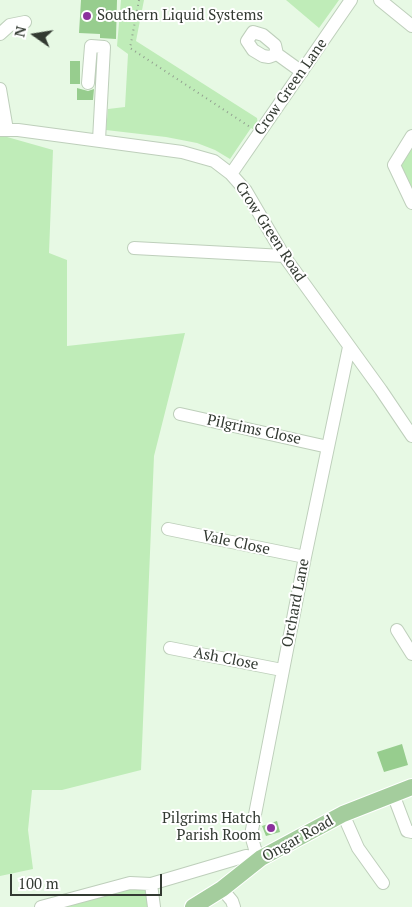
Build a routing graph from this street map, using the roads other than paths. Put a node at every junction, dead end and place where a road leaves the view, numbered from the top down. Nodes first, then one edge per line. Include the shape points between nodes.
1 (351, 0) edge
2 (380, 0) edge
3 (25, 22) dead end
4 (412, 26) edge
5 (0, 34) edge
6 (277, 54) dead end
7 (302, 72) junction
8 (88, 82) dead end
9 (0, 88) edge
10 (3, 130) edge
11 (412, 136) edge
12 (99, 140) junction
13 (231, 174) junction
14 (412, 203) edge
15 (134, 248) dead end
16 (284, 256) junction
17 (349, 347) junction
18 (180, 414) dead end
19 (412, 436) edge
20 (328, 447) junction
21 (168, 529) dead end
22 (305, 557) junction
23 (397, 630) dead end
24 (170, 648) dead end
25 (412, 654) edge
26 (282, 670) junction
27 (412, 787) edge
28 (393, 794) junction
29 (344, 814) junction
30 (412, 832) edge
31 (261, 858) junction
32 (383, 883) dead end
33 (151, 884) junction
34 (222, 889) junction
35 (41, 907) edge
36 (154, 907) edge
37 (193, 907) edge
38 (234, 907) edge

1 - 7 street, Crow Green Lane
2 - 4 street
3 - 5 street via 10,25
6 - 7 street
7 - 13 street, Crow Green Lane
8 - 12 street via 91,46 104,47
9 - 10 street
10 - 12 street, Crow Green Road
11 - 14 street via 394,165
12 - 13 street, Crow Green Road via 182,152 214,162
13 - 16 street, Crow Green Road via 246,191
15 - 16 street
16 - 17 street, Crow Green Road
17 - 19 street, Crow Green Road
17 - 20 street, Orchard Lane
18 - 20 street, Pilgrims Close
20 - 22 street, Orchard Lane
21 - 22 street, Vale Close
22 - 26 street, Orchard Lane
23 - 25 street
24 - 26 street, Ash Close
26 - 31 street, Orchard Lane via 251,835
27 - 28 main road, Ongar Road
28 - 29 main road, Ongar Road
28 - 30 street via 407,831
29 - 31 main road, Ongar Road
29 - 32 street via 358,848
31 - 33 street via 246,856
31 - 34 main road, Ongar Road
33 - 35 street via 130,883
33 - 36 street
34 - 37 main road, Ongar Road
34 - 38 street

